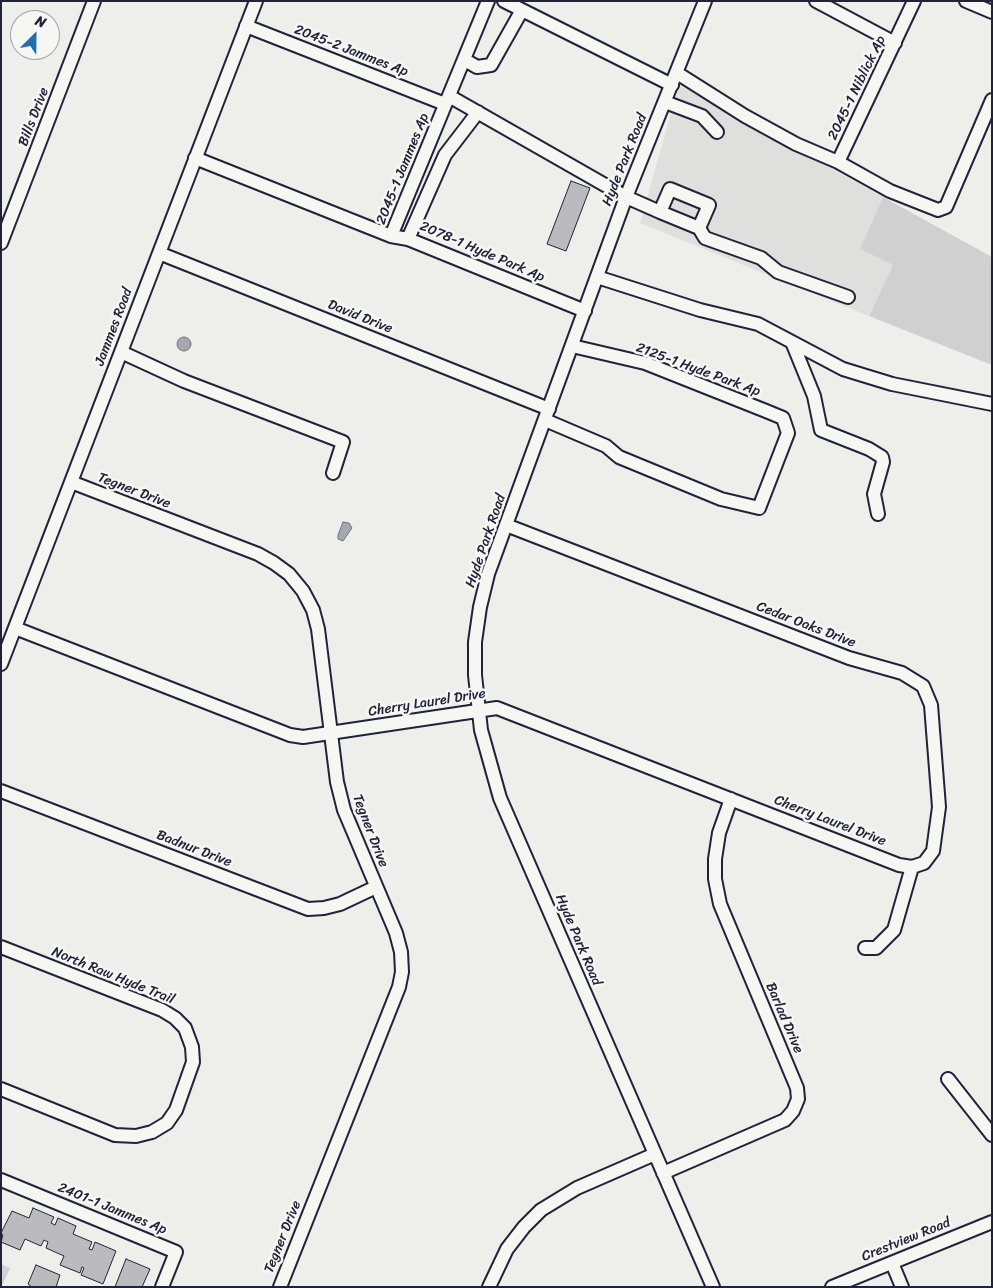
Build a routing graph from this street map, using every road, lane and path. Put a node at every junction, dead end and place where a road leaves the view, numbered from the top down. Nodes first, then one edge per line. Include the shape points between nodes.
1 (94, 1) edge
2 (256, 1) edge
3 (488, 1) edge
4 (504, 1) edge
5 (816, 1) edge
6 (914, 1) edge
7 (966, 1) edge
8 (703, 2) edge
9 (522, 10) junction
10 (992, 12) edge
11 (246, 26) junction
12 (895, 43) junction
13 (465, 60) junction
14 (674, 79) junction
15 (447, 100) junction
16 (665, 102) junction
17 (991, 102) edge
18 (478, 112) junction
19 (717, 132) dead end
20 (195, 158) junction
21 (838, 162) junction
22 (626, 197) junction
23 (660, 212) junction
24 (699, 228) junction
25 (391, 236) junction
26 (408, 239) junction
27 (1, 243) edge
28 (159, 253) junction
29 (597, 278) junction
30 (848, 297) dead end
31 (585, 311) junction
32 (792, 342) junction
33 (572, 346) junction
34 (121, 352) junction
35 (992, 404) edge
36 (547, 414) junction
37 (783, 418) joint
38 (333, 473) dead end
39 (71, 482) junction
40 (878, 514) dead end
41 (506, 525) junction
42 (15, 628) junction
43 (1, 664) edge
44 (477, 711) junction
45 (331, 733) junction
46 (1, 790) edge
47 (731, 799) junction
48 (918, 865) junction
49 (376, 888) junction
50 (1, 947) edge
51 (865, 948) dead end
52 (948, 1079) dead end
53 (1, 1089) edge
54 (992, 1135) edge
55 (655, 1154) junction
56 (663, 1173) junction
57 (1, 1180) edge
58 (992, 1222) edge
59 (892, 1263) junction
60 (162, 1287) edge
61 (280, 1287) edge
62 (489, 1287) edge
63 (714, 1287) edge
64 (832, 1287) edge
65 (902, 1287) edge

1 - 27 street, Bills Drive
2 - 11 street, Jammes Road
3 - 13 street, 2045-1 Jammes Ap
4 - 9 street
5 - 12 street
6 - 12 street, 2045-1 Niblick Ap
7 - 10 street
8 - 14 street, Hyde Park Road
9 - 13 street via 491,65 477,67
9 - 14 street
11 - 15 street, 2045-2 Jammes Ap
11 - 20 street, Jammes Road
12 - 21 street, 2045-1 Niblick Ap
13 - 15 street, 2045-1 Jammes Ap
14 - 16 street, Hyde Park Road
14 - 21 street via 796,144
15 - 18 street, 2045-2 Jammes Ap
15 - 25 street, 2045-1 Jammes Ap
16 - 19 street via 702,116
16 - 22 street, Hyde Park Road
17 - 21 street, 2045-1 Niblick Ap via 943,210 890,191
18 - 22 street
18 - 26 street, 2078-1 Hyde Park Ap via 445,155
20 - 25 street, 2045-1 Jammes Ap
20 - 28 street, Jammes Road
22 - 23 street
22 - 29 street, Hyde Park Road
23 - 24 street
23 - 24 street via 670,189 708,205
24 - 30 street via 705,238 761,258 778,272
25 - 26 street
26 - 31 street, 2078-1 Hyde Park Ap
28 - 34 street, Jammes Road
28 - 36 street, David Drive
29 - 31 street, Hyde Park Road
29 - 32 street via 758,324
31 - 33 street, Hyde Park Road
32 - 35 street via 843,370 892,384
32 - 40 street via 814,396 821,430 882,457 874,494
33 - 36 street, Hyde Park Road
33 - 37 street, 2125-1 Hyde Park Ap via 645,363
34 - 38 street via 184,381 343,442
34 - 39 street, Jammes Road
36 - 37 street, David Drive via 606,446 619,457 721,499 759,508 788,433
36 - 41 street, Hyde Park Road
39 - 42 street, Jammes Road
39 - 45 street, Tegner Drive via 258,554 289,574 313,610
41 - 44 street, Hyde Park Road via 480,607 475,642
41 - 48 street, Cedar Oaks Drive via 849,658 902,673 923,686 931,705 939,807 933,851
42 - 43 street, Jammes Road
42 - 45 street, Cherry Laurel Drive via 290,735 303,737
44 - 45 street, Cherry Laurel Drive
44 - 47 street, Cherry Laurel Drive via 498,708
44 - 55 street, Hyde Park Road via 500,798
45 - 49 street, Tegner Drive via 344,810
46 - 49 street, Badnur Drive via 308,909 340,904
47 - 48 street, Cherry Laurel Drive via 899,865
47 - 56 street, Barlad Drive via 719,833 715,859 720,904 797,1088 798,1099 786,1120
48 - 51 street, Cedar Oaks Drive via 894,930 876,948
49 - 61 street, Tegner Drive via 401,952 399,987
50 - 53 street, North Raw Hyde Trail via 162,1010 185,1028 193,1062 176,1110 167,1122 152,1132 136,1136 116,1135
52 - 54 street
55 - 56 street, Hyde Park Road
55 - 62 street via 577,1188 541,1210 507,1249
56 - 63 street, Hyde Park Road
57 - 60 street, 2401-1 Jammes Ap via 176,1252
58 - 59 street, Crestview Road
59 - 64 street, Crestview Road
59 - 65 street

